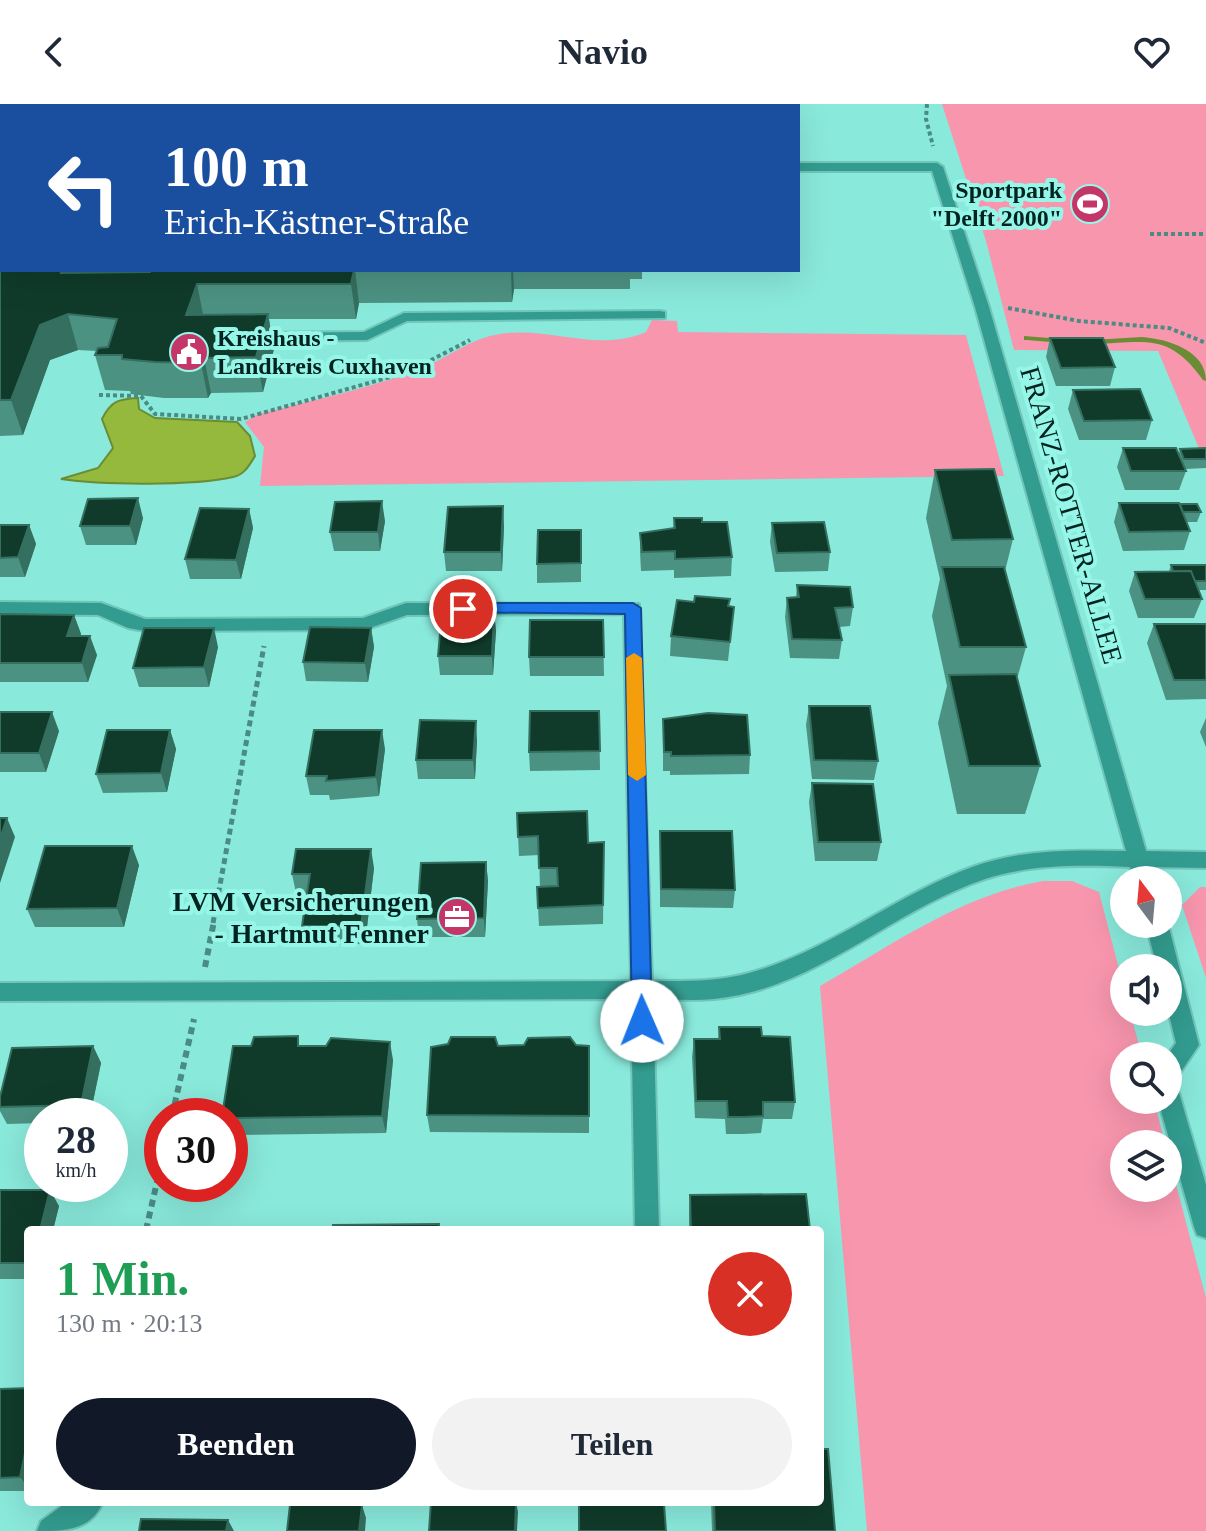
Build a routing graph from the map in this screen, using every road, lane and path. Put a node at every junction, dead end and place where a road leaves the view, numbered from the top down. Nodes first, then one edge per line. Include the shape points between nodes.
1 (927, 104) edge
2 (800, 167) edge
3 (937, 167) junction
4 (1150, 234) dead end
5 (1206, 234) edge
6 (982, 307) junction
7 (660, 315) dead end
8 (479, 335) dead end
9 (234, 337) edge
10 (1206, 343) edge
11 (99, 395) dead end
12 (0, 608) edge
13 (268, 624) junction
14 (1206, 860) edge
15 (1140, 866) edge
16 (1167, 866) edge
17 (1110, 868) edge
18 (1161, 938) edge
19 (200, 991) junction
20 (641, 991) junction
21 (0, 992) edge
22 (1182, 1053) edge
23 (176, 1098) edge
24 (1174, 1114) edge
25 (152, 1202) edge
26 (147, 1226) edge
27 (647, 1226) edge
28 (1206, 1227) edge
29 (84, 1506) edge
30 (51, 1531) edge

1 - 3 path
2 - 3 street
3 - 6 street, FRANZ-ROTTER-ALLEE
4 - 5 path
6 - 10 path via 1169,328
6 - 15 street, FRANZ-ROTTER-ALLEE
7 - 9 street via 404,317 367,336
8 - 11 path via 408,372 241,419 155,414 141,396
12 - 13 street via 101,609 145,625
13 - 19 path
13 - 20 street via 364,624 406,609 633,608
14 - 16 street
17 - 20 street via 1025,862 1003,866 961,880 776,975 715,990
18 - 22 street via 1188,1045
19 - 20 street
19 - 21 street
19 - 23 path
20 - 27 street
24 - 28 street
25 - 26 path
29 - 30 street

